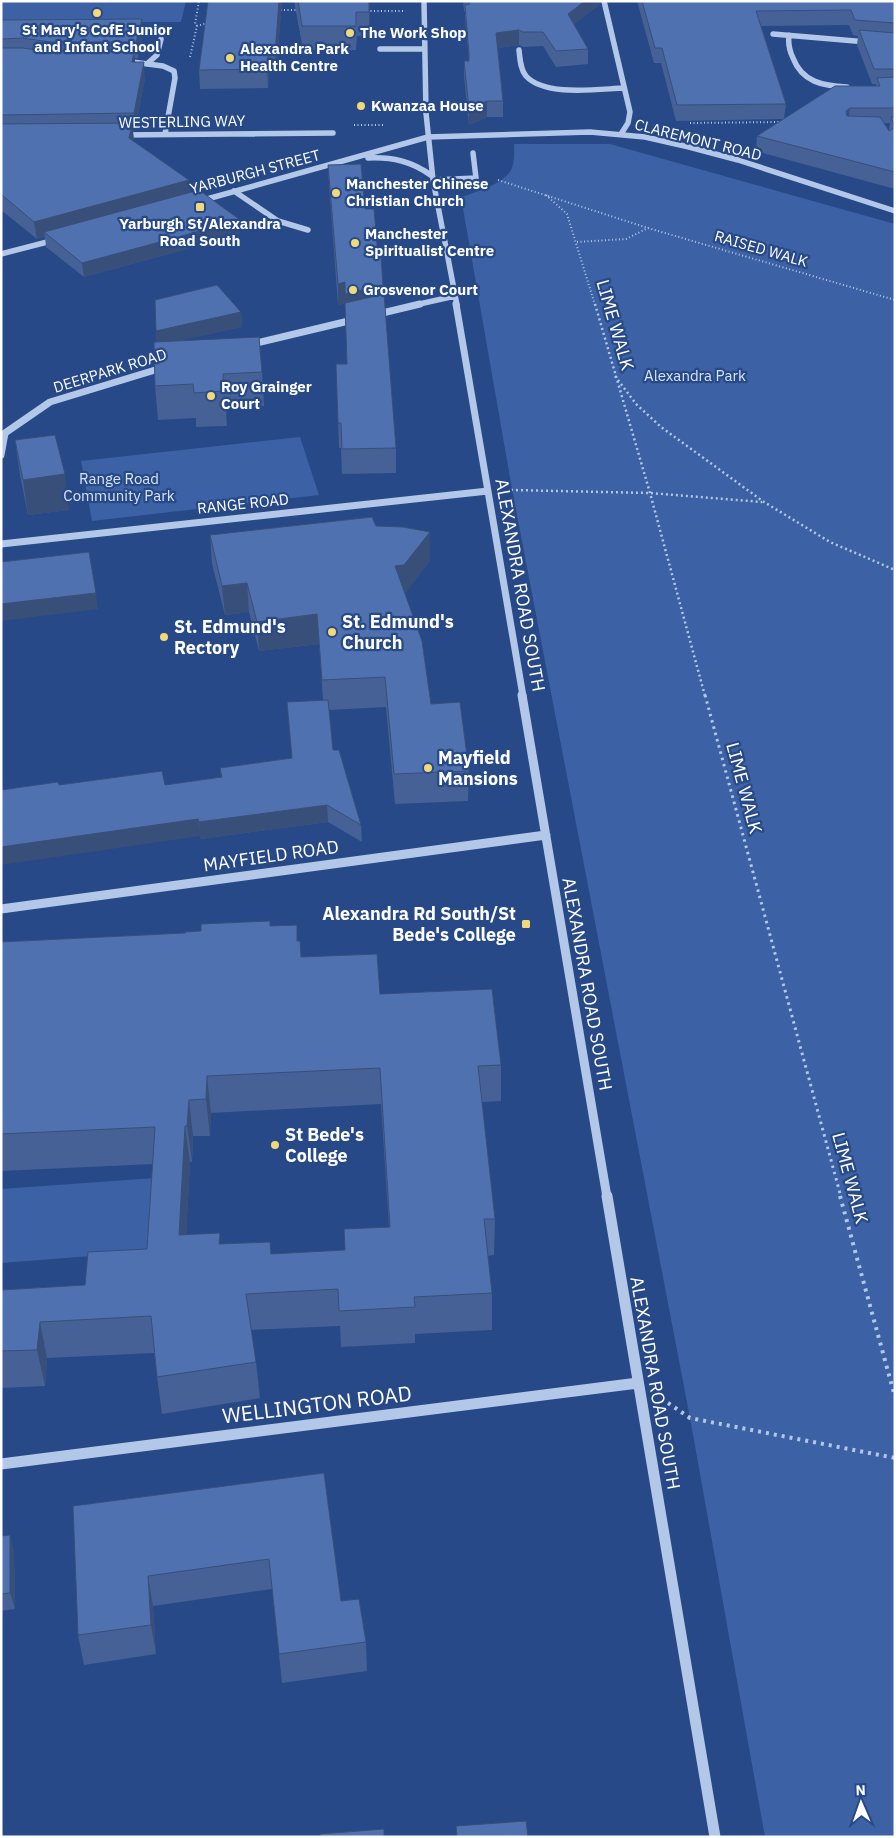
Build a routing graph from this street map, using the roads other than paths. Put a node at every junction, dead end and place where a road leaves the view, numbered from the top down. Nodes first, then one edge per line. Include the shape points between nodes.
1 (424, 1) edge
2 (604, 1) edge
3 (773, 34) dead end
4 (789, 35) junction
5 (161, 39) dead end
6 (870, 42) edge
7 (424, 48) junction
8 (380, 49) dead end
9 (519, 50) edge
10 (125, 62) edge
11 (148, 63) junction
12 (624, 88) junction
13 (857, 88) edge
14 (333, 132) dead end
15 (165, 134) junction
16 (621, 134) junction
17 (117, 135) edge
18 (428, 137) junction
19 (473, 153) dead end
20 (346, 160) junction
21 (433, 178) junction
22 (234, 191) junction
23 (197, 201) edge
24 (895, 211) edge
25 (308, 230) dead end
26 (66, 237) edge
27 (1, 254) edge
28 (455, 296) junction
29 (370, 316) edge
30 (361, 318) edge
31 (239, 348) edge
32 (173, 365) edge
33 (3, 432) edge
34 (1, 455) edge
35 (488, 491) junction
36 (1, 544) edge
37 (546, 835) junction
38 (1, 909) edge
39 (638, 1383) junction
40 (1, 1464) edge
41 (715, 1837) edge

1 - 7 street
2 - 12 street
3 - 4 street
4 - 6 street
4 - 13 street via 794,66 800,74 821,84
5 - 11 street via 157,55
7 - 8 street
7 - 18 street, ALEXANDRA ROAD SOUTH
9 - 12 street via 522,70 542,87
10 - 11 street
11 - 15 street via 174,71
12 - 16 street via 630,112
14 - 15 street, WESTERLING WAY
15 - 17 street, WESTERLING WAY
16 - 18 street, CLAREMONT ROAD via 556,132
16 - 24 street, CLAREMONT ROAD via 738,160
18 - 20 street, YARBURGH STREET
18 - 21 street, ALEXANDRA ROAD SOUTH
19 - 21 street via 476,178
20 - 21 street via 402,159 422,168
20 - 22 street, YARBURGH STREET
21 - 28 street, ALEXANDRA ROAD SOUTH
22 - 23 street, YARBURGH STREET
22 - 25 street via 278,221
26 - 27 street
28 - 29 street
28 - 35 street, ALEXANDRA ROAD SOUTH
30 - 31 street
32 - 33 street, DEERPARK ROAD via 50,402
33 - 34 street, DEERPARK ROAD
35 - 36 street, RANGE ROAD
35 - 37 street, ALEXANDRA ROAD SOUTH
37 - 38 street, MAYFIELD ROAD
37 - 39 street, ALEXANDRA ROAD SOUTH
39 - 40 street, WELLINGTON ROAD
39 - 41 street, ALEXANDRA ROAD SOUTH

